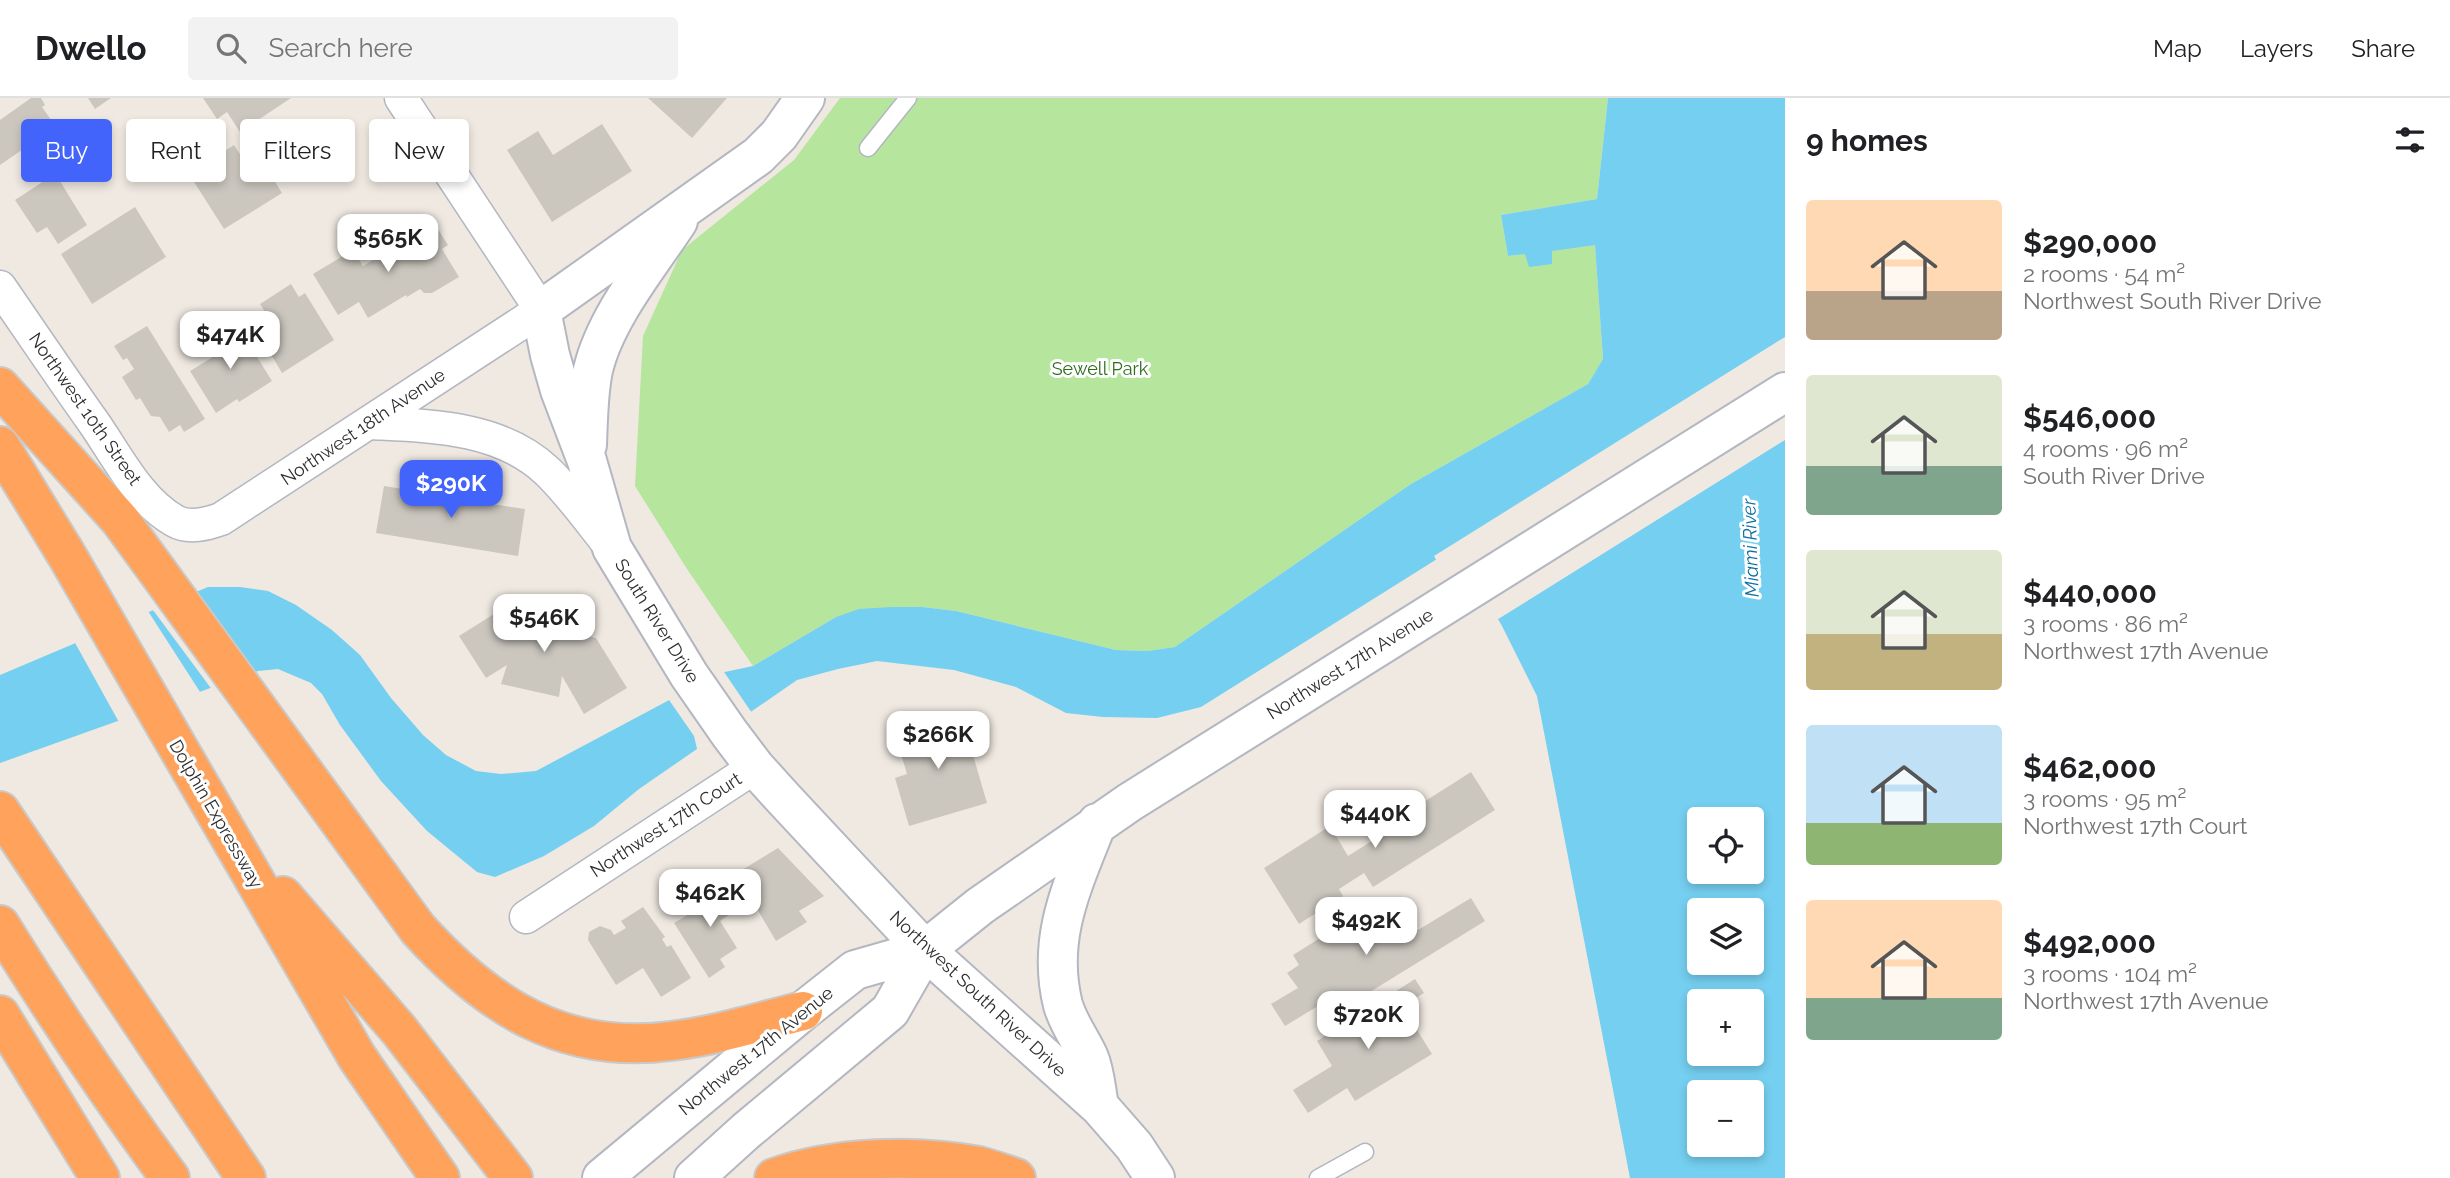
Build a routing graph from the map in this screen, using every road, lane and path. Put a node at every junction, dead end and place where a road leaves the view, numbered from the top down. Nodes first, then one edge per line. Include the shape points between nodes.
1 (401, 98) edge
2 (804, 98) edge
3 (908, 98) edge
4 (868, 148) dead end
5 (690, 204) junction
6 (0, 287) edge
7 (541, 310) junction
8 (604, 340) junction
9 (0, 387) edge
10 (1785, 392) edge
11 (369, 423) junction
12 (0, 446) edge
13 (586, 461) junction
14 (178, 523) joint
15 (612, 548) junction
16 (755, 767) junction
17 (0, 811) edge
18 (797, 812) joint
19 (1097, 823) junction
20 (222, 825) junction
21 (526, 917) dead end
22 (0, 925) edge
23 (925, 950) junction
24 (803, 1011) junction
25 (0, 1015) edge
26 (1099, 1105) junction
27 (1365, 1152) dead end
28 (509, 1174) edge
29 (100, 1178) edge
30 (170, 1178) edge
31 (246, 1178) edge
32 (440, 1178) edge
33 (602, 1178) edge
34 (694, 1178) edge
35 (774, 1178) edge
36 (1016, 1178) edge
37 (1155, 1178) edge
38 (1318, 1178) edge

1 - 7 street
2 - 5 main road via 758,156
3 - 4 lane
5 - 7 main road
5 - 8 main road
6 - 14 street, Northwest 10th Street via 129,474 160,511
7 - 8 main road via 580,314
7 - 11 street, Northwest 18th Avenue
7 - 13 main road via 550,355
8 - 13 main road via 592,373
9 - 24 highway via 120,520 418,929 483,991 549,1028 615,1043 683,1039
10 - 19 main road, Northwest 17th Avenue
11 - 14 street, Northwest 18th Avenue via 221,519 209,524
11 - 15 street via 436,426 486,437 531,457
12 - 20 highway, Dolphin Expressway
13 - 15 main road, South River Drive
15 - 16 main road, South River Drive via 688,675
16 - 18 main road, Northwest 17th Court
16 - 21 street, Northwest 17th Court
17 - 31 highway
18 - 23 main road, Northwest South River Drive
19 - 23 main road, Northwest 17th Avenue
19 - 26 main road via 1063,911 1057,959 1063,1005 1090,1059
20 - 28 highway via 399,1030
20 - 32 highway, Dolphin Expressway via 357,1057
22 - 30 highway
23 - 24 main road, Northwest 17th Avenue via 855,970
23 - 26 main road, Northwest South River Drive
23 - 34 main road, Northwest 17th Avenue via 890,1011
24 - 33 main road, Northwest 17th Avenue
25 - 29 highway
26 - 37 main road, Northwest South River Drive
27 - 38 lane
35 - 36 highway via 830,1163 877,1159 980,1166

